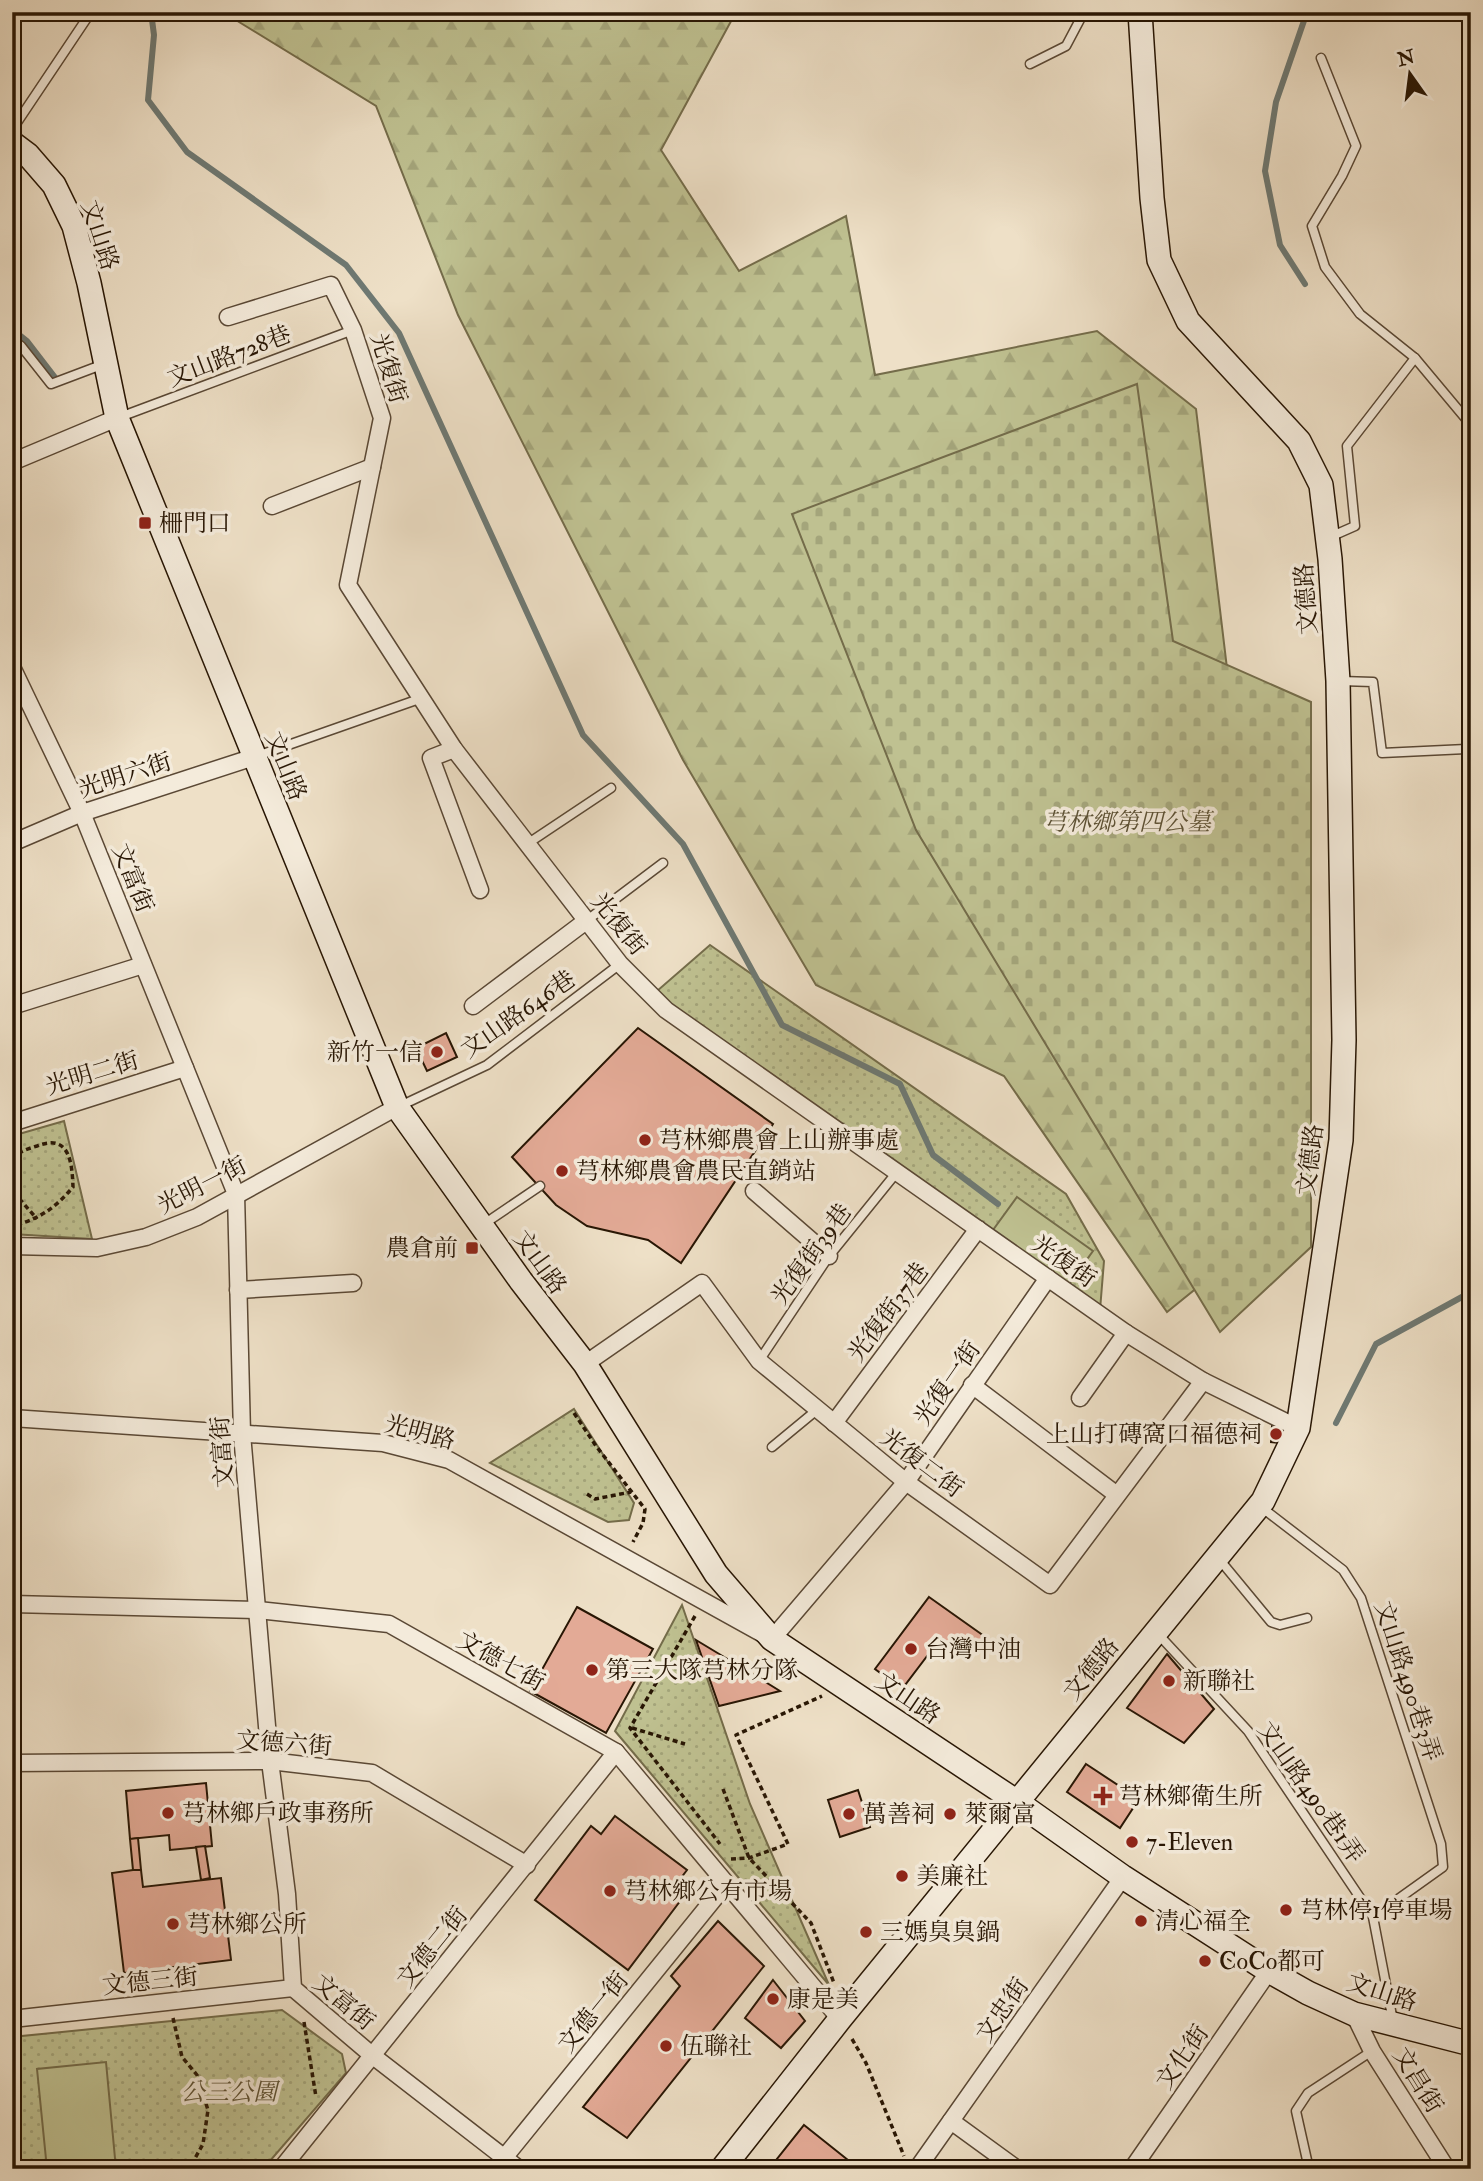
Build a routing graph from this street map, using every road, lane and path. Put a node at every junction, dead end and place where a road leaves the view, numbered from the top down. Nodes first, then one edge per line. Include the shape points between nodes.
1 (91, 12) edge
2 (1084, 12) edge
3 (1140, 12) edge
4 (1321, 58) dead end
5 (1030, 64) dead end
6 (12, 130) edge
7 (12, 143) edge
8 (228, 317) dead end
9 (354, 330) junction
10 (12, 339) edge
11 (1415, 358) junction
12 (107, 363) junction
13 (117, 418) junction
14 (1471, 425) edge
15 (12, 462) edge
16 (372, 467) junction
17 (272, 506) dead end
18 (1327, 538) junction
19 (12, 667) edge
20 (1338, 681) junction
21 (422, 698) junction
22 (454, 749) junction
23 (1466, 749) dead end
24 (254, 757) junction
25 (611, 788) dead end
26 (82, 813) junction
27 (12, 843) edge
28 (527, 844) junction
29 (663, 863) dead end
30 (480, 890) dead end
31 (586, 921) junction
32 (620, 964) junction
33 (143, 965) junction
34 (12, 1006) edge
35 (474, 1006) dead end
36 (185, 1068) junction
37 (397, 1107) junction
38 (12, 1123) edge
39 (12, 1159) edge
40 (897, 1172) junction
41 (540, 1186) dead end
42 (754, 1191) dead end
43 (236, 1195) junction
44 (12, 1196) edge
45 (37, 1219) junction
46 (12, 1223) edge
47 (481, 1225) junction
48 (978, 1229) junction
49 (12, 1246) edge
50 (829, 1256) junction
51 (1048, 1278) junction
52 (353, 1283) dead end
53 (238, 1290) junction
54 (1126, 1333) junction
55 (759, 1361) junction
56 (585, 1364) junction
57 (1203, 1381) junction
58 (972, 1385) junction
59 (1080, 1398) dead end
60 (818, 1409) junction
61 (574, 1413) dead end
62 (12, 1418) edge
63 (834, 1423) junction
64 (1298, 1428) junction
65 (242, 1434) junction
66 (772, 1447) dead end
67 (906, 1482) junction
68 (631, 1492) junction
69 (587, 1494) dead end
70 (1117, 1495) junction
71 (1259, 1506) junction
72 (625, 1557) junction
73 (1217, 1557) junction
74 (703, 1601) junction
75 (12, 1604) edge
76 (258, 1610) junction
77 (1307, 1618) dead end
78 (1156, 1631) junction
79 (772, 1639) junction
80 (843, 1687) junction
81 (630, 1727) junction
82 (685, 1744) dead end
83 (616, 1752) junction
84 (270, 1761) junction
85 (12, 1763) edge
86 (723, 1789) dead end
87 (1017, 1802) junction
88 (749, 1858) junction
89 (527, 1865) junction
90 (1123, 1877) junction
91 (726, 1884) junction
92 (1373, 1917) junction
93 (1269, 1971) junction
94 (293, 1988) junction
95 (170, 2001) junction
96 (1354, 2014) junction
97 (12, 2019) edge
98 (303, 2019) dead end
99 (840, 2019) junction
100 (1394, 2025) junction
101 (1471, 2044) edge
102 (1372, 2051) junction
103 (373, 2056) junction
104 (318, 2109) dead end
105 (951, 2121) junction
106 (500, 2163) edge
107 (911, 2164) edge
108 (189, 2169) edge
109 (281, 2169) edge
110 (519, 2169) edge
111 (722, 2169) edge
112 (1017, 2169) edge
113 (1132, 2169) edge
114 (1309, 2169) edge
115 (1447, 2169) edge

1 - 6 lane
2 - 5 lane via 1066,46
3 - 18 main road, 文德路 via 1158,260 1188,321 1299,441 1321,485
4 - 11 lane via 1356,146 1312,226 1325,267 1360,314
7 - 12 main road, 文山路 via 29,155 54,185 74,226
8 - 9 street, 光復街 via 331,285
9 - 13 lane, 文山路728巷
9 - 16 street, 光復街 via 382,418
10 - 12 lane via 51,384
11 - 14 lane
11 - 18 lane via 1347,446 1355,526
12 - 13 main road, 文山路
13 - 15 street
13 - 24 main road, 文山路
16 - 17 street
16 - 21 street, 光復街 via 348,585
18 - 20 main road, 文德路
19 - 26 street, 文富街
20 - 23 lane via 1373,682 1382,753
20 - 64 main road, 文德路 via 1344,1040 1341,1140
21 - 22 street, 光復街
21 - 24 lane
22 - 28 street, 光復街
22 - 30 street via 431,758
24 - 26 street, 光明六街
24 - 37 main road, 文山路
25 - 28 lane
26 - 27 street, 光明六街
26 - 33 street, 文富街
28 - 31 street, 光復街
29 - 31 lane
31 - 32 street, 光復街
31 - 35 street
32 - 37 lane, 文山路646巷 via 487,1065
32 - 40 street, 光復街 via 666,1010
33 - 34 street
33 - 36 street, 文富街
36 - 38 street, 光明二街
36 - 43 street, 文富街
37 - 43 street, 光明一街
37 - 47 main road, 文山路
39 - 45 path via 44,1143 58,1143 67,1151 73,1187 57,1206
40 - 48 street, 光復街
40 - 50 lane, 光復街39巷
41 - 47 lane
42 - 50 street
43 - 49 street, 光明一街 via 146,1237 97,1248
43 - 53 street, 文富街
44 - 45 path
45 - 46 path
47 - 56 main road, 文山路
48 - 51 street, 光復街
48 - 63 street, 光復街37巷
50 - 55 lane, 光復街39巷
51 - 54 street, 光復街
51 - 58 street, 光復一街
52 - 53 street
53 - 65 street, 文富街
54 - 57 street, 光復街
54 - 59 street
55 - 56 street, 光復二街 via 702,1283
55 - 60 street, 光復二街
56 - 79 main road, 文山路 via 716,1574
57 - 64 street, 光復街
57 - 70 street, 光復二街
58 - 67 street, 光復一街
58 - 70 street
60 - 63 street, 光復二街
60 - 66 lane
61 - 68 path
62 - 65 street, 光明路
63 - 67 street, 光復二街
64 - 71 main road, 文德路
65 - 72 street, 光明路 via 383,1443 449,1461
65 - 76 street, 文富街
67 - 70 street, 光復二街 via 1050,1585
67 - 79 street, 光復一街
68 - 69 path via 595,1500
68 - 72 path via 645,1509 643,1523
71 - 73 main road, 文德路
71 - 92 lane, 文山路490巷3弄 via 1343,1570 1361,1598 1441,1844 1443,1867
72 - 74 street, 光明路
73 - 77 lane via 1271,1622 1280,1625
73 - 78 main road, 文德路
74 - 79 street, 光明路
74 - 81 path
75 - 76 street, 文德七街
76 - 83 street, 文德七街 via 389,1624
76 - 84 street, 文富街
78 - 87 main road, 文德路
78 - 92 lane, 文山路490巷1弄 via 1248,1731
79 - 80 main road, 文山路
80 - 87 main road, 文山路
80 - 88 path via 736,1735 788,1844
81 - 82 path
81 - 88 path via 732,1860
83 - 89 street, 文德二街
83 - 91 street, 文德七街
84 - 85 street, 文德六街
84 - 89 street, 文德六街 via 372,1773
84 - 94 street, 文富街
86 - 88 path
87 - 90 main road, 文山路
87 - 99 main road, 文德路
88 - 99 path via 811,1923 833,1981
89 - 103 street, 文德二街
90 - 93 main road, 文山路
90 - 105 street, 文忠街
91 - 99 street, 文德七街
91 - 106 street, 文德一街
92 - 100 lane
93 - 96 main road, 文山路
93 - 113 street, 文化街
94 - 95 street, 文德三街
94 - 103 street, 文富街
95 - 97 street, 文德三街
95 - 108 path via 182,2057 197,2075 208,2110 203,2144
96 - 100 main road, 文山路
96 - 102 street, 文昌街
98 - 104 path
99 - 107 path via 866,2063
99 - 111 main road, 文德路
100 - 101 main road, 文山路
102 - 114 lane via 1308,2093 1296,2111
102 - 115 street, 文昌街
103 - 106 street, 文富街
103 - 109 street, 文德二街
105 - 107 street, 文忠街
105 - 112 street
106 - 110 street, 文富街

